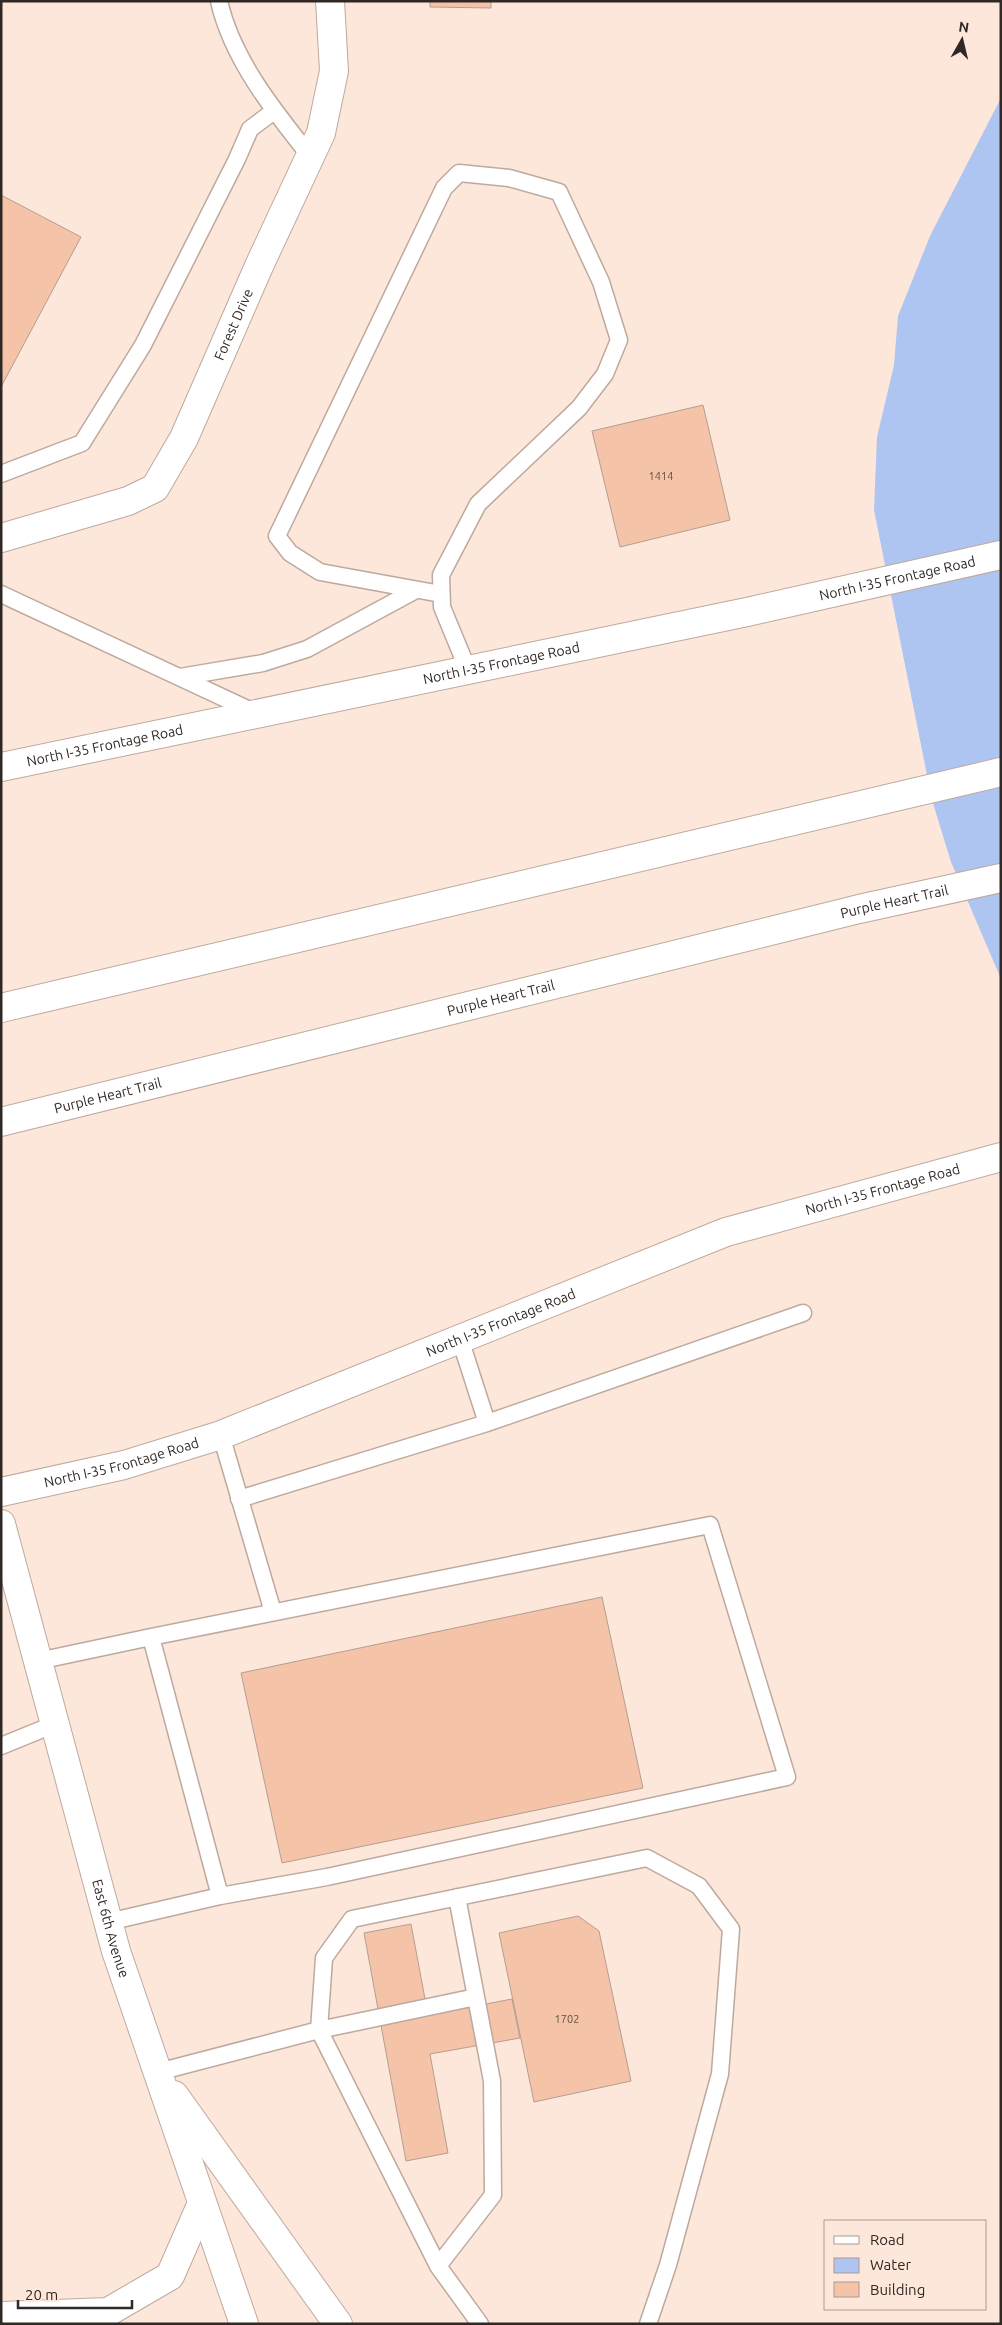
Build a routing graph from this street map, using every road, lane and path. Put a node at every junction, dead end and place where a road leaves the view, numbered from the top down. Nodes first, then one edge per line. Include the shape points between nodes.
1 (219, 1) edge
2 (330, 1) edge
3 (274, 111) junction
4 (310, 156) junction
5 (1, 474) edge
6 (1, 538) edge
7 (1001, 554) edge
8 (416, 590) junction
9 (1, 594) edge
10 (441, 594) junction
11 (468, 670) junction
12 (180, 677) junction
13 (258, 714) junction
14 (1, 768) edge
15 (1001, 772) edge
16 (1001, 878) edge
17 (1, 1008) edge
18 (1, 1122) edge
19 (992, 1159) edge
20 (803, 1313) dead end
21 (460, 1339) junction
22 (487, 1423) junction
23 (220, 1435) junction
24 (1, 1492) edge
25 (239, 1499) junction
26 (1, 1524) edge
27 (273, 1612) junction
28 (151, 1637) junction
29 (38, 1661) junction
30 (55, 1724) junction
31 (1, 1746) edge
32 (220, 1896) junction
33 (458, 1897) junction
34 (108, 1922) junction
35 (476, 1997) junction
36 (319, 2030) junction
37 (158, 2072) junction
38 (202, 2203) junction
39 (438, 2266) junction
40 (1, 2316) edge
41 (244, 2324) edge
42 (338, 2324) edge
43 (480, 2324) edge
44 (648, 2324) edge

1 - 3 lane via 225,26
2 - 4 main road, Forest Drive via 334,71 321,133
3 - 4 lane
3 - 5 lane via 250,128 144,345 82,443
4 - 6 main road, Forest Drive via 184,438 155,488 128,501
7 - 11 main road, North I-35 Frontage Road
8 - 10 lane
8 - 10 lane via 320,572 290,553 278,536 444,188 459,173 509,178 559,192 601,282 620,340 606,374 579,408 478,504 441,574
8 - 12 lane via 307,649 263,664
9 - 12 lane
10 - 11 lane via 442,607
11 - 13 main road, North I-35 Frontage Road
12 - 13 lane
13 - 14 main road, North I-35 Frontage Road
15 - 17 main road
16 - 18 main road, Purple Heart Trail via 858,909
19 - 21 main road, North I-35 Frontage Road via 726,1232
20 - 22 lane
21 - 22 lane
21 - 23 main road, North I-35 Frontage Road
22 - 25 lane
23 - 24 main road, North I-35 Frontage Road via 124,1465
23 - 25 lane
25 - 27 lane
26 - 29 main road, East 6th Avenue
27 - 28 lane
27 - 32 lane via 710,1525 787,1777 328,1877
28 - 29 lane
28 - 32 lane
29 - 30 main road, East 6th Avenue
30 - 31 lane
30 - 34 main road, East 6th Avenue
32 - 34 lane
33 - 35 lane
33 - 36 lane via 352,1919 324,1958
33 - 44 lane via 647,1858 699,1886 730,1929 720,2074 668,2265
34 - 37 main road, East 6th Avenue
35 - 36 lane
35 - 39 lane via 492,2081 493,2195
36 - 37 lane
36 - 39 lane
37 - 38 main road, East 6th Avenue
37 - 42 main road
38 - 40 main road via 170,2276 108,2312
38 - 41 main road, East 6th Avenue
39 - 43 lane

